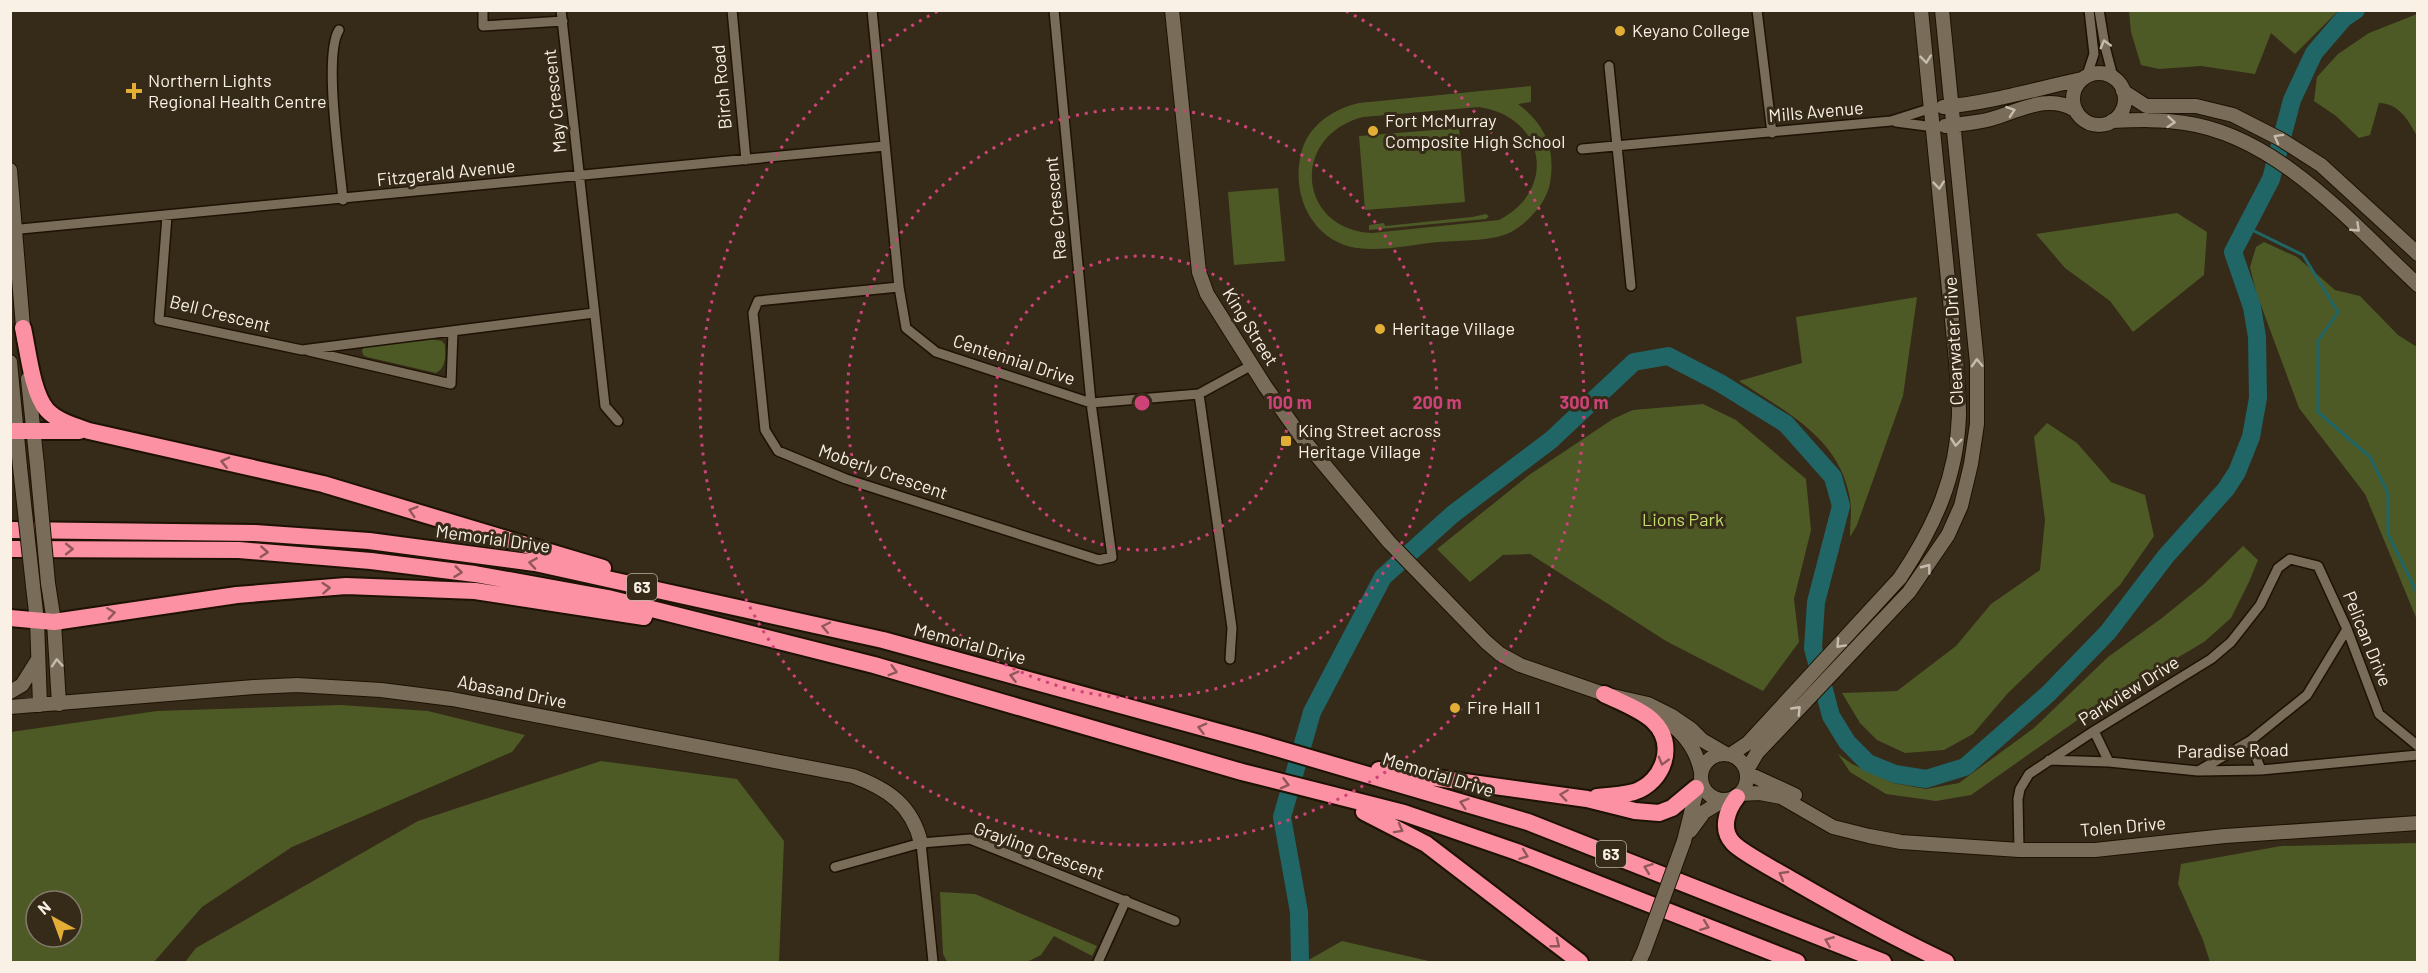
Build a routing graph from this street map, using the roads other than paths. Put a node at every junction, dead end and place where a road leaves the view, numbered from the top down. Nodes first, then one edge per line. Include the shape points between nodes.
1 (483, 10) edge
2 (561, 10) edge
3 (732, 10) edge
4 (872, 10) edge
5 (1054, 10) edge
6 (1172, 10) edge
7 (1757, 10) edge
8 (1921, 10) edge
9 (1942, 10) edge
10 (2089, 10) edge
11 (2100, 10) edge
12 (563, 21) junction
13 (339, 30) dead end
14 (1609, 66) dead end
15 (2085, 77) junction
16 (2113, 77) junction
17 (2124, 91) junction
18 (1952, 106) junction
19 (1932, 108) junction
20 (2075, 110) junction
21 (1891, 121) junction
22 (2112, 121) junction
23 (1954, 124) junction
24 (1934, 127) junction
25 (1772, 133) junction
26 (1617, 145) junction
27 (885, 146) junction
28 (1582, 149) dead end
29 (746, 160) junction
30 (10, 170) edge
31 (580, 177) junction
32 (343, 200) junction
33 (167, 216) junction
34 (13, 230) edge
35 (2418, 254) edge
36 (2418, 285) edge
37 (1632, 286) dead end
38 (899, 287) junction
39 (594, 313) junction
40 (23, 328) junction
41 (453, 331) junction
42 (302, 350) junction
43 (10, 362) edge
44 (1252, 365) junction
45 (1199, 394) junction
46 (1091, 403) junction
47 (618, 421) dead end
48 (20, 431) edge
49 (89, 431) junction
50 (10, 530) edge
51 (10, 549) edge
52 (2282, 564) joint
53 (731, 607) junction
54 (10, 618) edge
55 (45, 621) junction
56 (2347, 628) junction
57 (760, 636) junction
58 (1230, 659) dead end
59 (38, 660) junction
60 (10, 692) edge
61 (1604, 694) junction
62 (1630, 701) junction
63 (59, 704) junction
64 (40, 705) junction
65 (10, 707) edge
66 (2094, 731) junction
67 (2250, 741) junction
68 (2418, 746) edge
69 (1752, 748) junction
70 (1728, 755) junction
71 (2418, 755) edge
72 (2049, 760) junction
73 (2109, 762) junction
74 (1332, 764) junction
75 (2261, 770) junction
76 (2198, 771) junction
77 (1747, 772) junction
78 (1699, 779) junction
79 (1327, 795) junction
80 (1733, 797) junction
81 (1587, 799) junction
82 (2418, 823) edge
83 (1833, 827) junction
84 (1684, 841) junction
85 (921, 843) junction
86 (2019, 849) junction
87 (835, 867) dead end
88 (1126, 900) junction
89 (1175, 921) dead end
90 (1642, 957) edge
91 (933, 961) edge
92 (921, 963) edge
93 (1098, 963) edge
94 (1580, 963) edge
95 (1797, 963) edge
96 (1883, 963) edge
97 (1946, 963) edge

1 - 12 street, May Crescent via 483,26
2 - 12 street, May Crescent
3 - 29 street, Birch Road
4 - 27 street, Centennial Drive
5 - 46 street, Rae Crescent
6 - 44 main road, King Street via 1199,272 1207,294
7 - 25 street
8 -> 19 main road, Clearwater Drive
9 - 18 main road, Clearwater Drive
10 - 15 street via 2094,54
16 -> 11 street
12 - 31 street, May Crescent
13 - 32 street via 331,63
14 - 26 street
15 - 16 main road via 2097,73
15 - 18 main road via 2000,99
15 - 20 main road via 2073,94
16 - 17 main road
17 - 22 main road via 2123,108
35 -> 17 main road via 2321,165 2280,139 2233,115 2196,106 2146,105
18 - 19 main road
18 - 23 main road, Clearwater Drive
19 - 21 street, Mills Avenue
19 - 24 main road, Clearwater Drive
20 - 22 main road via 2087,122
23 -> 20 main road via 1990,119 2040,103 2066,104
21 - 24 street, Mills Avenue
21 - 25 street, Mills Avenue
22 -> 36 main road via 2187,123 2232,137 2274,159 2313,188
23 - 24 main road
69 -> 23 main road, Clearwater Drive via 1915,585 1948,535 1961,506 1977,424 1977,363
24 -> 69 main road, Clearwater Drive via 1959,415 1954,462 1943,503 1900,578
25 - 26 street, Mills Avenue
26 - 28 street, Mills Avenue
26 - 37 street
27 - 29 street, Fitzgerald Avenue
27 - 38 street, Centennial Drive
29 - 31 street, Fitzgerald Avenue
30 - 34 main road
31 - 32 street, Fitzgerald Avenue
31 - 39 street
32 - 33 street, Fitzgerald Avenue
33 - 34 street, Fitzgerald Avenue
33 - 42 street, Bell Crescent via 159,320
34 - 40 main road
38 - 46 street, Centennial Drive via 906,328 936,352
38 - 46 street, Moberly Crescent via 758,301 753,313 765,430 777,451 846,479 1100,560 1112,557
39 - 41 street, Bell Crescent
39 - 47 street via 605,406
40 - 48 main road
40 - 49 highway via 38,395 47,410
41 - 42 street, Bell Crescent
41 - 42 street, Bell Crescent via 451,384
43 - 48 main road
44 - 45 street, Centennial Drive
44 - 61 main road, King Street via 1302,438 1389,542 1500,654
45 - 46 street, Centennial Drive
45 - 58 street via 1232,628
48 - 49 highway
48 - 55 main road, bridge via 20,467 33,586
48 - 55 main road, bridge via 36,465 48,583
53 -> 49 highway via 323,484
53 -> 50 highway, Memorial Drive / 63 via 535,563 369,541 255,533
51 -> 57 highway, Memorial Drive / 63 via 239,550 371,561 475,574 608,598
52 - 56 street, Pelican Drive via 2290,559 2318,566
52 - 66 street, Parkview Drive via 2260,605 2224,648
74 -> 53 highway, Memorial Drive / 63 via 883,640
54 - 55 highway
55 -> 57 highway via 237,595 346,586 475,591
55 - 59 main road
63 -> 55 main road
56 - 67 street via 2307,695
56 - 68 street, Pelican Drive via 2379,714
57 -> 79 highway, Memorial Drive / 63
59 - 60 main road via 22,685
59 - 64 main road
61 - 62 main road, King Street
61 -> 81 highway via 1652,721 1664,737 1666,757 1657,777 1634,792
62 - 70 main road, King Street via 1672,716 1702,741
62 - 78 main road, King Street via 1679,732 1695,752
63 - 64 main road, Abasand Drive
63 - 85 main road, Abasand Drive via 297,686 381,690 452,699 853,776 877,784 895,797 917,825
64 - 65 main road, Abasand Drive
66 - 72 street, Parkview Drive
66 - 73 street
67 - 75 street
67 - 76 street
69 - 70 main road, Clearwater Drive
69 - 77 main road, Clearwater Drive
70 - 77 main road via 1742,763
70 - 78 main road via 1709,759
71 - 75 street, Paradise Road
72 - 73 street, Paradise Road
72 - 86 street, Parkview Drive via 2030,774 2020,789
73 - 76 street, Paradise Road
81 -> 74 highway
96 -> 74 highway, Memorial Drive / 63 via 1528,822
75 - 76 street, Paradise Road
77 - 80 main road via 1745,787
77 - 83 main road, Tolen Drive via 1794,794
78 - 80 main road via 1714,799
78 - 81 highway via 1672,808 1659,813
78 - 84 main road
79 -> 94 highway via 1426,844
79 -> 95 highway, Memorial Drive / 63 via 1404,813 1517,852
80 - 83 main road, Tolen Drive via 1760,793 1781,797
80 - 84 main road via 1704,812
97 -> 80 highway via 1777,872 1733,843 1726,821
82 - 86 main road, Tolen Drive via 2225,836 2095,850
83 - 86 main road, Tolen Drive via 1901,842
84 - 90 main road, bridge
85 - 87 street, Grayling Crescent
85 - 88 street, Grayling Crescent via 970,839
85 - 91 street
88 - 89 street, Grayling Crescent
88 - 93 street
91 - 92 street

